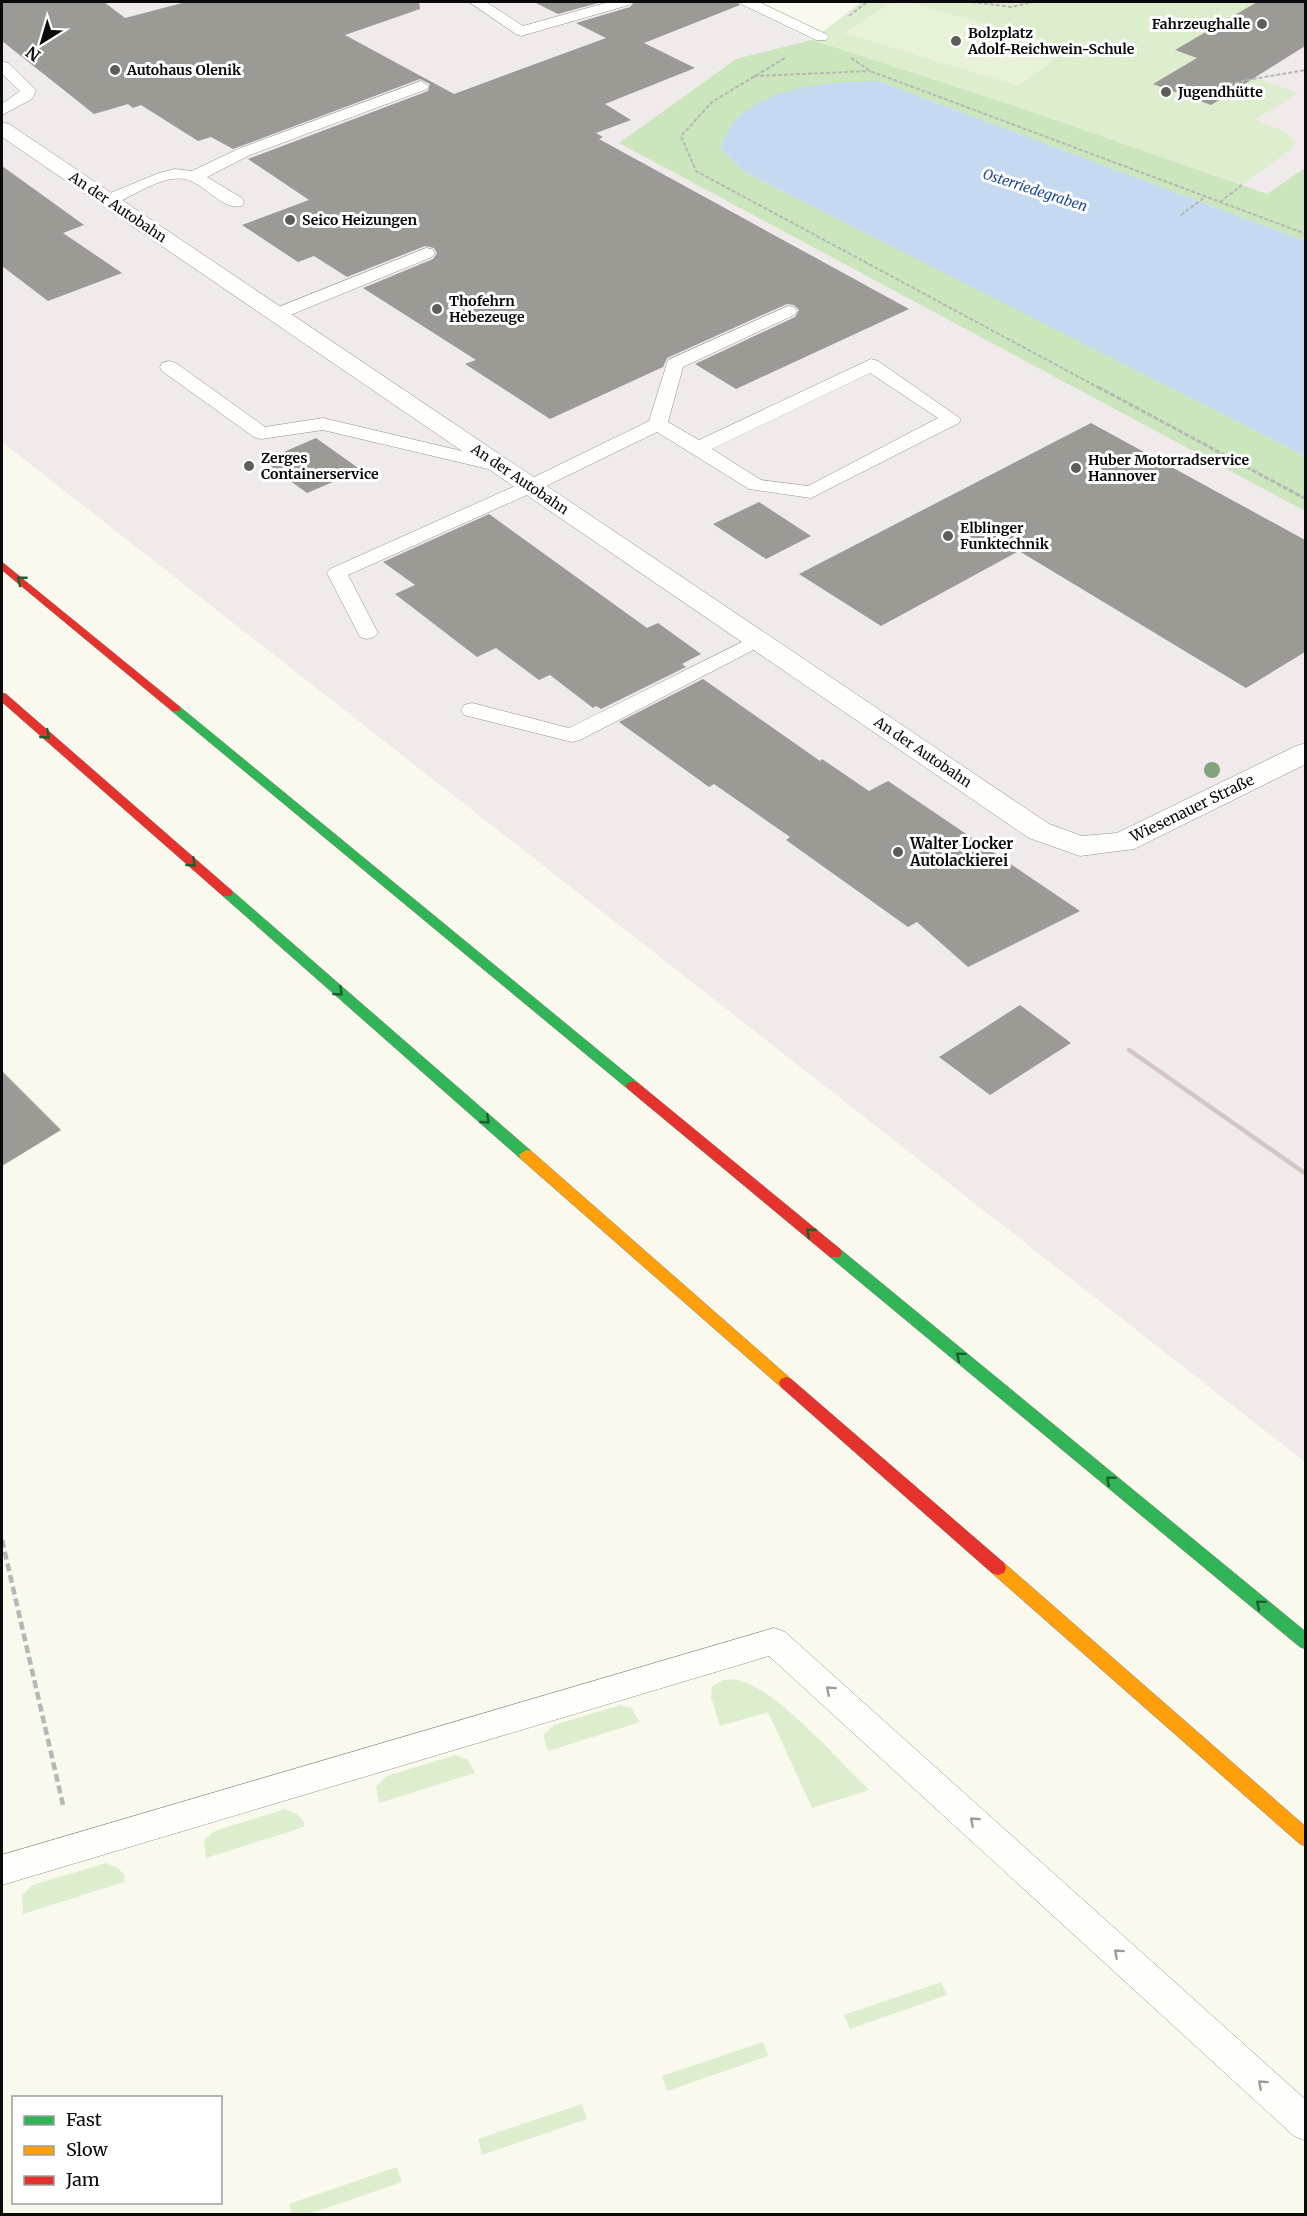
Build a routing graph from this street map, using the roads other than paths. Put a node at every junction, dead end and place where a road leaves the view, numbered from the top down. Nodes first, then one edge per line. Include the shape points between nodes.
1 (477, 2) edge
2 (624, 2) edge
3 (748, 2) edge
4 (821, 38) road end
5 (2, 66) edge
6 (421, 86) dead end
7 (2, 110) edge
8 (2, 128) edge
9 (193, 177) junction
10 (109, 200) junction
11 (236, 202) dead end
12 (426, 253) dead end
13 (788, 311) dead end
14 (277, 314) junction
15 (169, 367) dead end
16 (658, 424) junction
17 (698, 448) junction
18 (501, 466) junction
19 (531, 486) junction
20 (2, 565) edge
21 (367, 633) dead end
22 (758, 640) junction
23 (2, 696) edge
24 (472, 710) dead end
25 (1305, 752) edge
26 (1039, 831) joint
27 (1305, 1642) edge
28 (1305, 1838) edge
29 (2, 1870) edge
30 (1305, 2124) edge

1 - 2 lane via 521,32
3 - 4 lane
5 - 7 lane via 28,90 26,96
6 - 9 lane via 244,152
8 - 10 street, An der Autobahn
9 - 10 lane via 164,177
9 - 11 lane
10 - 14 street, An der Autobahn
12 - 14 lane
13 - 16 lane via 675,364
14 - 18 street, An der Autobahn
15 - 18 lane via 261,433 323,424
16 - 17 lane
16 - 19 lane
17 - 17 lane via 871,365 952,418 811,492 756,485
18 - 19 street, An der Autobahn
19 - 21 lane via 338,573
19 - 22 street, An der Autobahn
27 -> 20 highway
22 - 24 lane via 572,735
22 - 26 street, An der Autobahn
23 -> 28 highway
25 - 26 street, Wiesenauer Straße via 1123,842 1080,846
30 -> 29 lane via 774,1641

